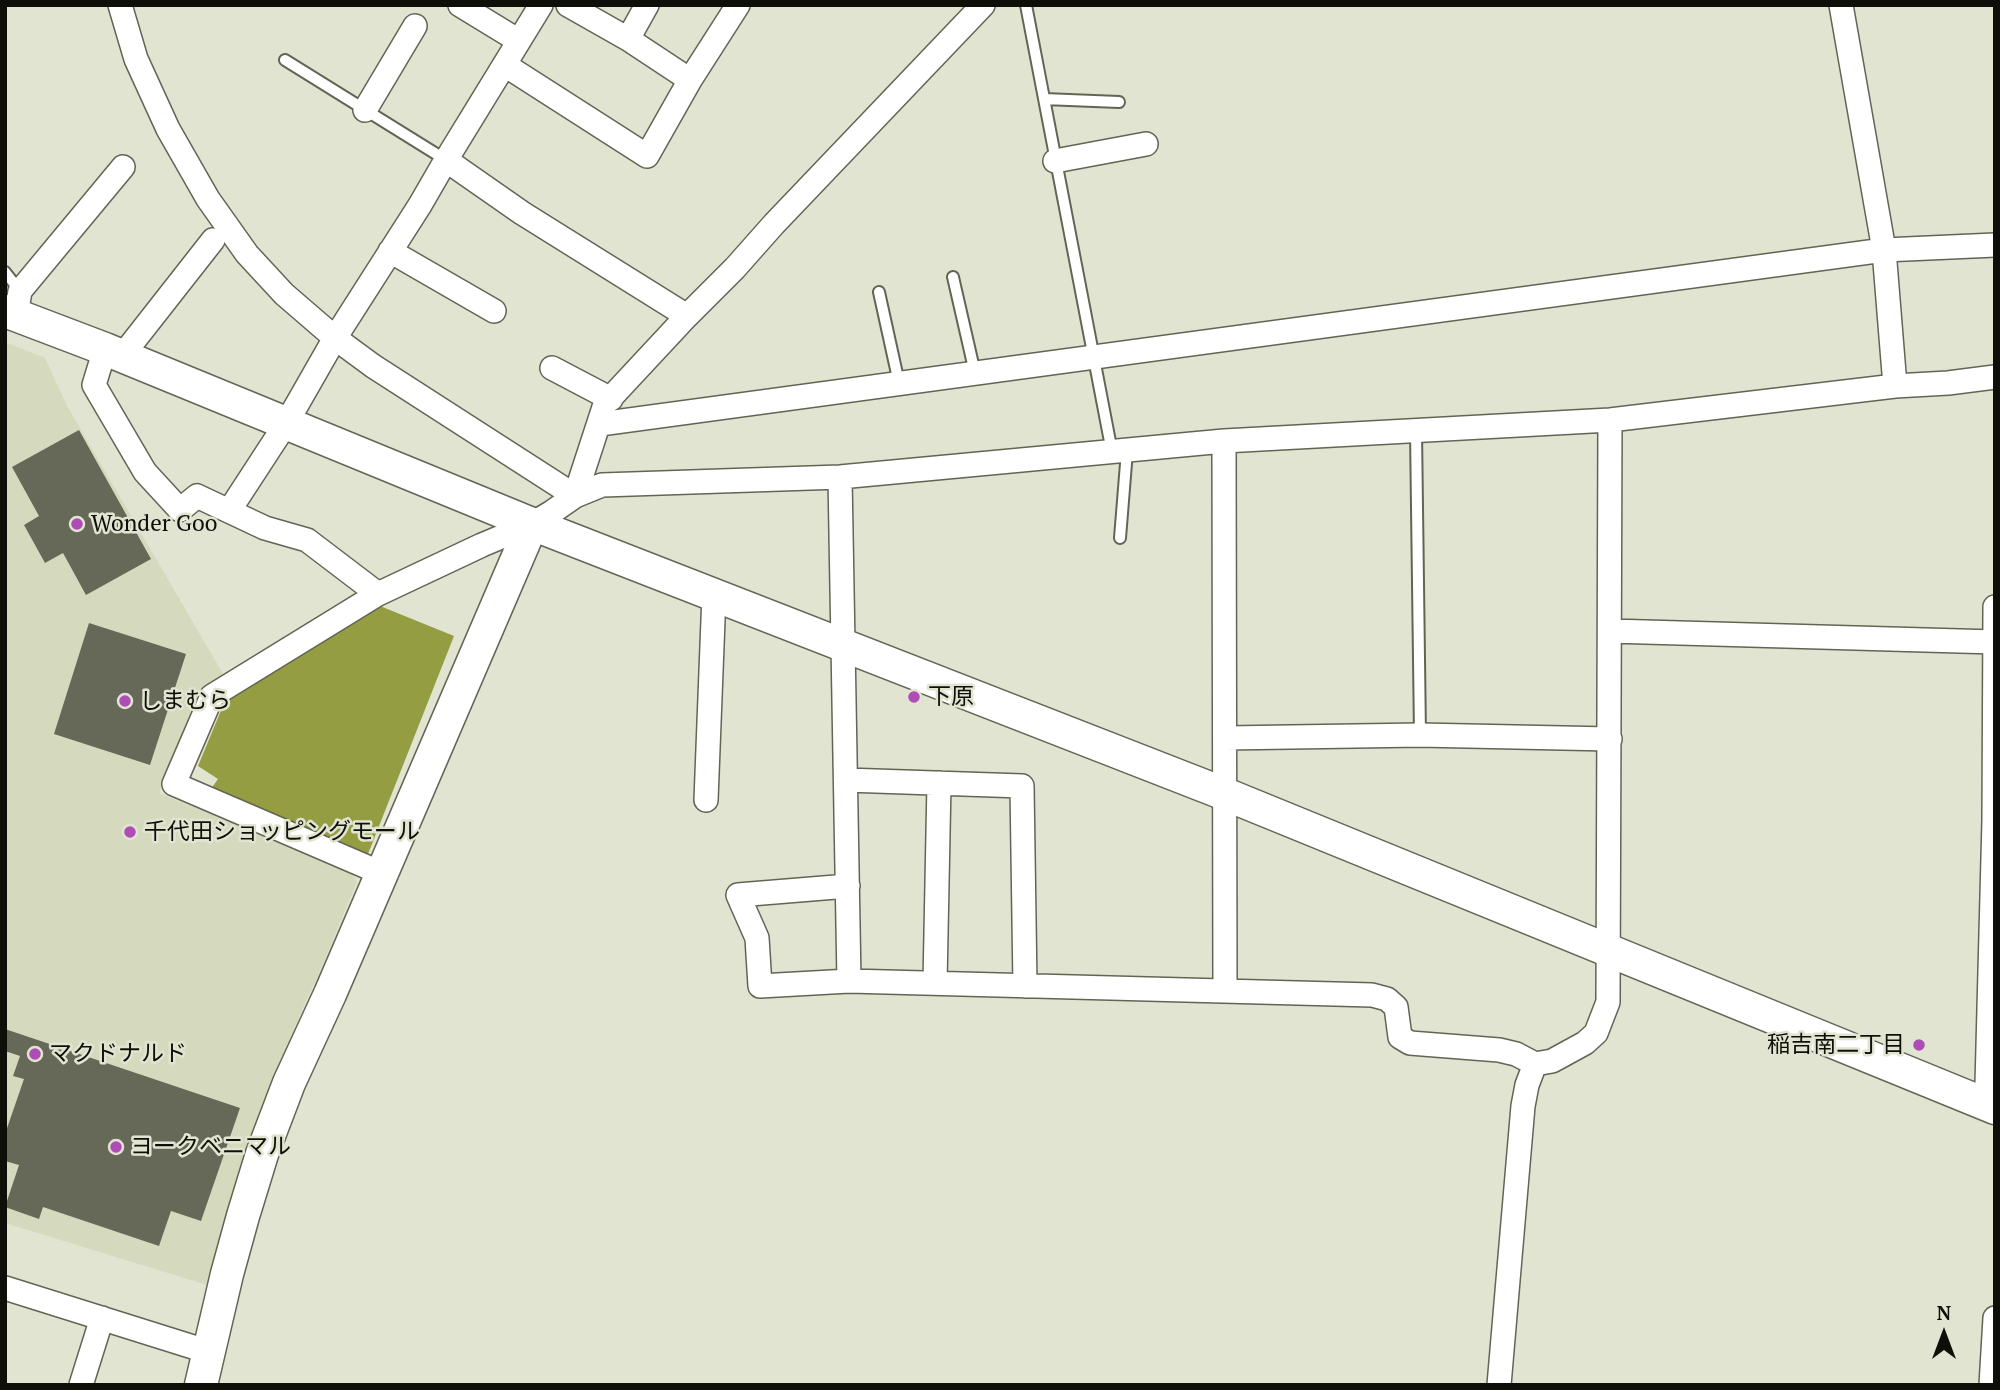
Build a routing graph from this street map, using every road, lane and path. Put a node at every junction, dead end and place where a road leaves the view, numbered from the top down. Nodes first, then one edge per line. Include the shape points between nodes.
1 (120, 5) edge
2 (460, 5) edge
3 (541, 5) edge
4 (568, 5) edge
5 (647, 5) edge
6 (738, 5) edge
7 (983, 5) edge
8 (1026, 5) edge
9 (1841, 5) edge
10 (415, 26) dead end
11 (628, 39) junction
12 (519, 41) junction
13 (285, 60) dead end
14 (505, 65) junction
15 (690, 80) junction
16 (1044, 99) junction
17 (1119, 102) dead end
18 (365, 110) junction
19 (1146, 144) dead end
20 (446, 160) junction
21 (1055, 161) junction
22 (122, 167) dead end
23 (213, 240) dead end
24 (1995, 245) edge
25 (1884, 250) junction
26 (390, 251) junction
27 (5, 272) edge
28 (954, 277) dead end
29 (879, 292) dead end
30 (14, 306) edge
31 (494, 311) dead end
32 (687, 316) junction
33 (335, 338) junction
34 (113, 352) junction
35 (1093, 357) junction
36 (552, 368) dead end
37 (975, 373) junction
38 (1995, 377) edge
39 (899, 383) junction
40 (1895, 386) junction
41 (611, 399) junction
42 (1610, 419) junction
43 (287, 422) junction
44 (600, 424) junction
45 (1416, 431) junction
46 (1224, 441) junction
47 (1119, 451) junction
48 (840, 477) junction
49 (575, 496) junction
50 (229, 511) junction
51 (532, 524) junction
52 (1120, 538) dead end
53 (378, 594) junction
54 (714, 594) junction
55 (1995, 607) edge
56 (1610, 631) junction
57 (1994, 642) edge
58 (844, 644) junction
59 (1420, 735) junction
60 (1226, 737) junction
61 (1610, 739) junction
62 (846, 780) junction
63 (939, 783) junction
64 (1994, 790) edge
65 (1225, 794) junction
66 (706, 800) dead end
67 (381, 873) junction
68 (848, 886) junction
69 (1609, 949) junction
70 (849, 981) junction
71 (934, 983) junction
72 (1025, 986) junction
73 (1225, 991) junction
74 (1991, 1056) edge
75 (1535, 1064) junction
76 (1988, 1105) edge
77 (5, 1287) edge
78 (102, 1318) junction
79 (1995, 1318) edge
80 (209, 1352) junction
81 (1992, 1370) edge
82 (81, 1385) edge
83 (201, 1385) edge
84 (1499, 1385) edge

1 - 33 street via 136,59 168,129 208,199 247,254
2 - 12 street
3 - 12 street
4 - 11 street
5 - 11 street
6 - 15 street
7 - 32 street
8 - 16 lane
9 - 25 street
10 - 18 street
11 - 15 street
12 - 14 street
13 - 18 lane
14 - 15 street via 648,156
14 - 20 street
16 - 17 lane
16 - 21 lane
18 - 20 lane
19 - 21 street
20 - 26 street
20 - 32 street
21 - 35 lane
22 - 30 street
23 - 34 street
24 - 25 street
25 - 35 street
25 - 40 street
26 - 31 street
26 - 33 street
27 - 30 lane
28 - 37 lane
29 - 39 lane
30 - 34 street
32 - 41 street
33 - 43 street
33 - 49 street
34 - 43 street
34 - 50 street via 94,385 145,472 180,510 197,496
35 - 37 street
35 - 47 lane
36 - 41 street
37 - 39 street
38 - 40 street
39 - 44 street
40 - 42 street
41 - 44 street
42 - 45 street
42 - 56 street
43 - 50 street
43 - 51 street
44 - 49 street
45 - 46 street
45 - 59 lane
46 - 47 street
46 - 60 street
47 - 48 street
47 - 52 lane
48 - 49 street via 602,485
48 - 58 street
49 - 51 street
50 - 53 street via 307,540
51 - 53 street
51 - 54 street
51 - 67 street
53 - 67 street via 212,696 174,784
54 - 58 street
54 - 66 street
55 - 57 street
56 - 57 street
56 - 61 street
57 - 64 street
58 - 62 street
58 - 65 street
59 - 60 street
59 - 61 street
60 - 65 street
61 - 69 street
62 - 63 street
62 - 68 street
63 - 71 street
63 - 72 street via 1022,786
64 - 74 street
65 - 69 street
65 - 73 street
67 - 80 street via 262,1154
68 - 70 street
68 - 70 street via 738,895 757,938 760,986
69 - 75 street via 1608,1002 1596,1033 1552,1062
69 - 76 street
70 - 71 street
71 - 72 street
72 - 73 street
73 - 75 street via 1372,995 1396,1007 1400,1037 1410,1043 1499,1050
74 - 76 street
75 - 84 street via 1523,1106
77 - 78 street
78 - 80 street
78 - 82 street
79 - 81 street
80 - 83 street

